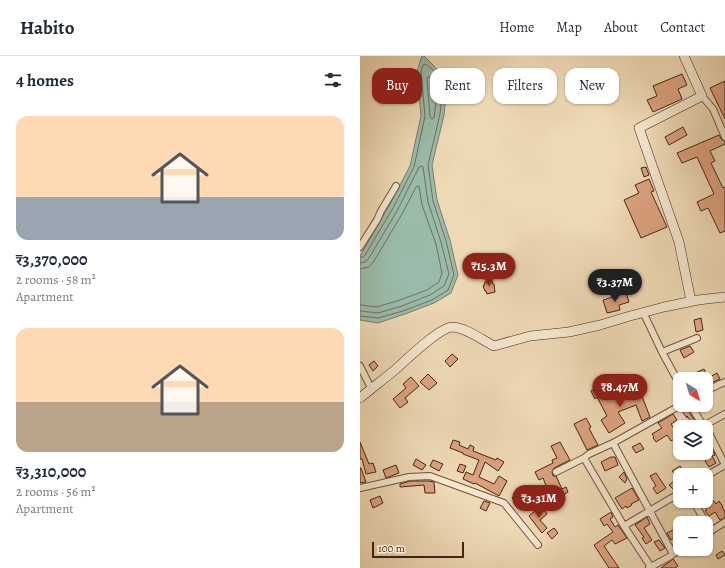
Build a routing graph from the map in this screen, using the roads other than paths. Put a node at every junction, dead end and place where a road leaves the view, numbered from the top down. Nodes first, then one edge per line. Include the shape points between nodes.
1 (684, 56) edge
2 (702, 96) junction
3 (725, 137) edge
4 (396, 186) dead end
5 (360, 247) edge
6 (725, 297) edge
7 (691, 302) junction
8 (643, 312) junction
9 (697, 338) dead end
10 (662, 352) junction
11 (360, 366) edge
12 (673, 372) edge
13 (725, 382) edge
14 (372, 388) junction
15 (713, 388) edge
16 (360, 398) edge
17 (673, 409) edge
18 (725, 414) edge
19 (713, 421) edge
20 (713, 441) edge
21 (613, 443) junction
22 (584, 458) junction
23 (725, 465) edge
24 (556, 472) dead end
25 (713, 472) edge
26 (360, 488) edge
27 (673, 497) edge
28 (650, 511) junction
29 (725, 522) edge
30 (624, 526) junction
31 (713, 529) edge
32 (538, 545) dead end
33 (673, 554) joint
34 (650, 567) edge

1 - 2 street
2 - 3 street via 713,109
2 - 7 street via 640,128 680,242
4 - 5 street
6 - 7 street
7 - 8 street
8 - 10 street
8 - 14 street via 600,326 530,336 494,346 467,331 450,327 425,343
9 - 10 street
10 - 12 street
11 - 14 street
13 - 15 street
14 - 16 street
17 - 21 street
18 - 19 street
20 - 23 street
21 - 22 street
21 - 28 street
22 - 24 street
22 - 30 street
23 - 25 street
26 - 32 street via 409,477 430,476 504,503
27 - 28 street
28 - 30 street
28 - 33 street
29 - 31 street
30 - 34 street
33 - 34 street

